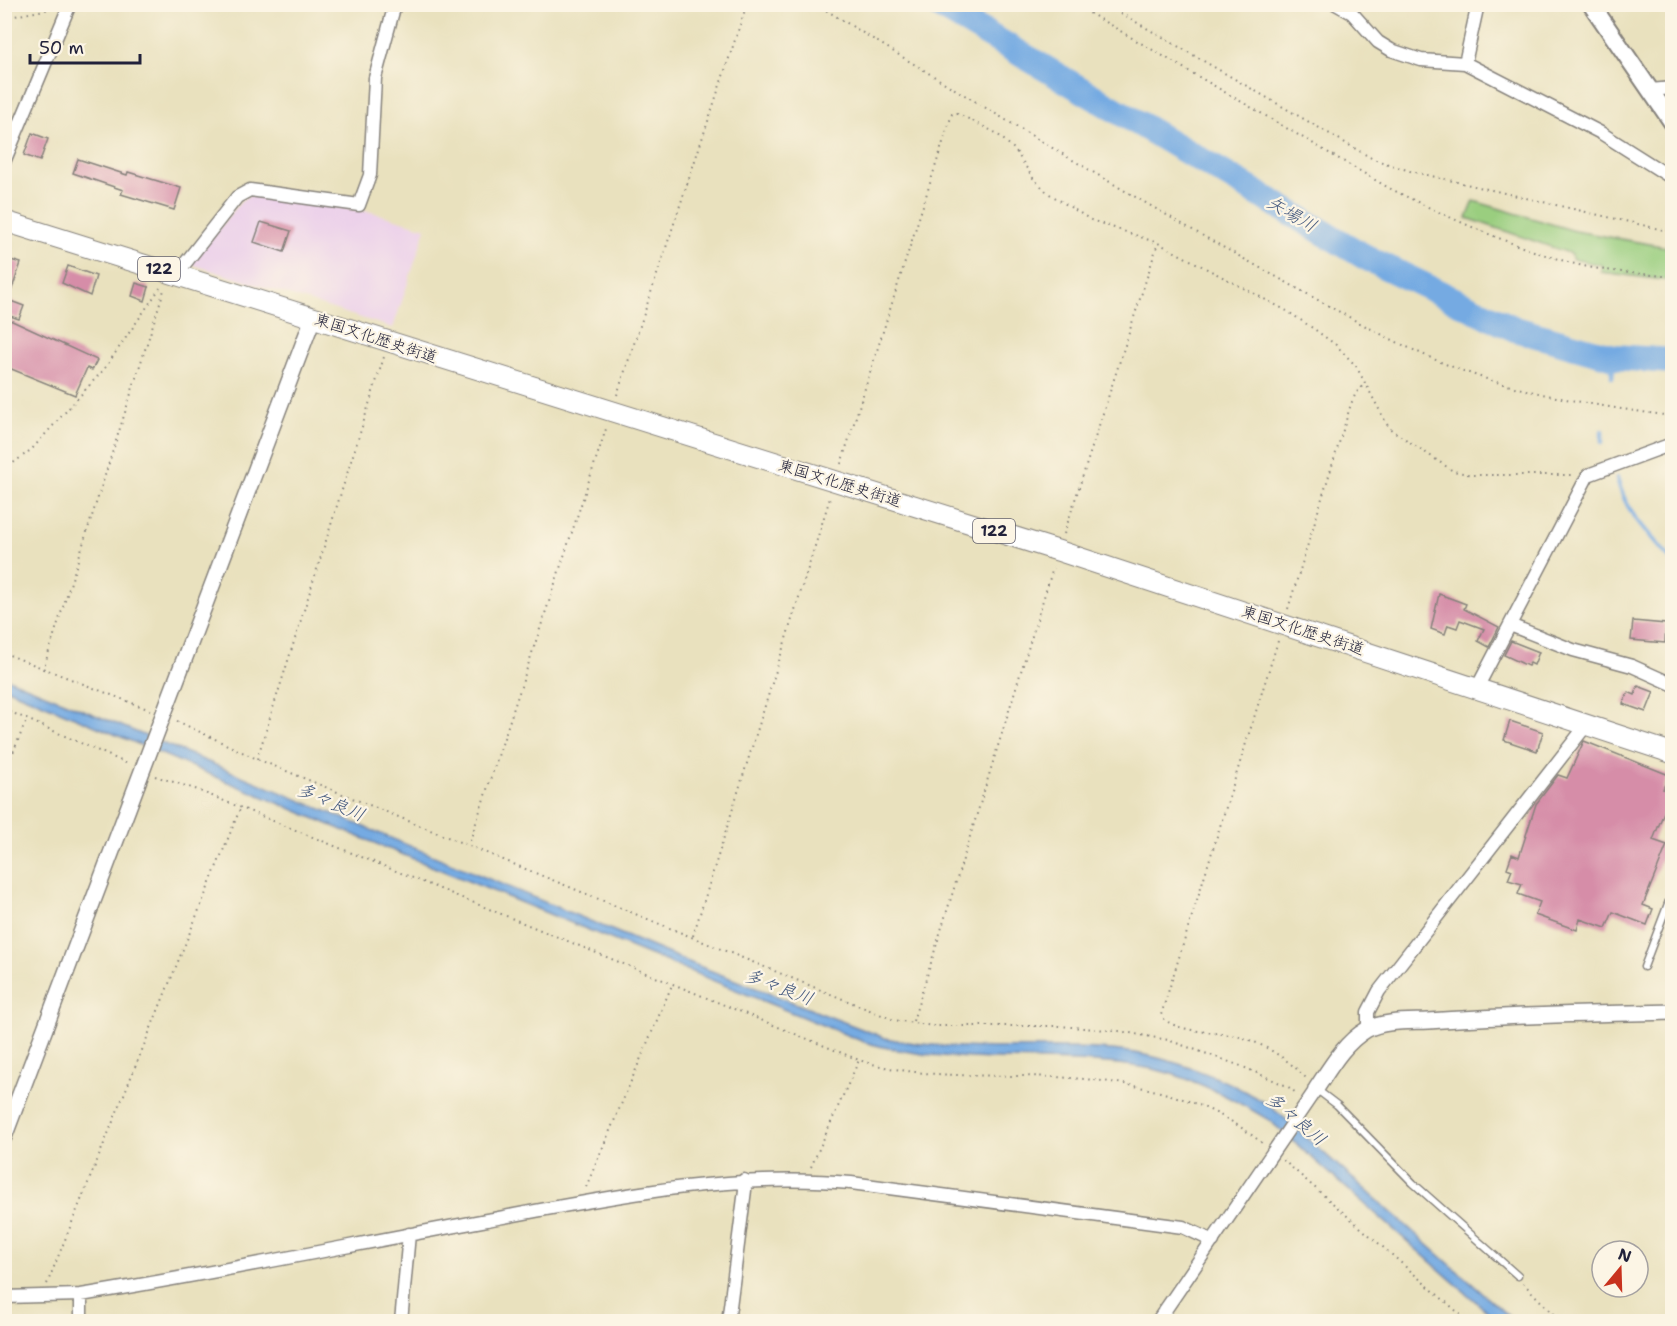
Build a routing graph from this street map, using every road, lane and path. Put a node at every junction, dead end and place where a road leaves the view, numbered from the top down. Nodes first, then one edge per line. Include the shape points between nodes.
1 (395, 4) edge
2 (747, 4) edge
3 (816, 4) edge
4 (1074, 4) edge
5 (1105, 4) edge
6 (1336, 4) edge
7 (1478, 4) edge
8 (1591, 4) edge
9 (70, 5) edge
10 (4, 18) edge
11 (1465, 63) junction
12 (1672, 88) edge
13 (1651, 90) junction
14 (1672, 122) edge
15 (4, 162) edge
16 (1672, 178) edge
17 (4, 221) edge
18 (1672, 232) edge
19 (1158, 243) junction
20 (171, 273) junction
21 (1672, 277) edge
22 (313, 318) junction
23 (389, 342) junction
24 (1365, 382) junction
25 (612, 412) junction
26 (1672, 416) edge
27 (1672, 444) edge
28 (4, 470) edge
29 (1588, 475) junction
30 (835, 482) junction
31 (1059, 551) junction
32 (1284, 624) junction
33 (1510, 625) junction
34 (4, 653) edge
35 (43, 670) junction
36 (1672, 684) edge
37 (1478, 686) junction
38 (4, 709) edge
39 (162, 716) junction
40 (27, 719) junction
41 (1588, 723) junction
42 (1672, 753) edge
43 (257, 759) junction
44 (143, 767) junction
45 (4, 774) edge
46 (240, 809) junction
47 (470, 842) dead end
48 (1672, 893) edge
49 (693, 936) junction
50 (1644, 967) dead end
51 (672, 985) junction
52 (1672, 1012) edge
53 (913, 1021) junction
54 (1368, 1029) junction
55 (859, 1060) junction
56 (1308, 1098) junction
57 (4, 1137) edge
58 (1274, 1149) junction
59 (805, 1179) junction
60 (744, 1180) junction
61 (585, 1202) junction
62 (409, 1234) junction
63 (1213, 1241) junction
64 (1518, 1276) joint
65 (81, 1296) junction
66 (4, 1297) edge
67 (41, 1298) junction
68 (81, 1322) edge
69 (401, 1322) edge
70 (729, 1322) edge
71 (1156, 1322) edge
72 (1469, 1322) edge
73 (1561, 1322) edge

1 - 20 street via 375,78 370,176 359,205 250,190 237,197
2 - 25 path
3 - 26 path via 1161,213 1339,312 1433,358 1505,385 1585,403
4 - 21 path via 1436,212 1569,262
5 - 18 path via 1373,159
6 - 11 street via 1391,50 1421,60
7 - 11 street
8 - 13 main road
9 - 10 path
9 - 15 street
11 - 16 street via 1601,133
12 - 13 street
13 - 14 main road
17 - 20 highway, 東国文化歴史街道 / 122
19 - 24 path via 1314,329 1336,345
19 - 30 path via 1091,220 1048,193 1015,150 996,133 952,114
19 - 31 path
20 - 22 highway, 東国文化歴史街道 / 122
20 - 28 path via 105,369 32,449
20 - 35 path
22 - 23 highway, 東国文化歴史街道 / 122
22 - 39 street
23 - 25 highway, 東国文化歴史街道 / 122
23 - 43 path
24 - 29 path via 1389,428 1453,471 1472,475
24 - 32 path via 1351,404
25 - 30 highway, 東国文化歴史街道 / 122
25 - 47 path
27 - 29 street
29 - 33 street
30 - 31 highway, 東国文化歴史街道 / 122
30 - 49 path
31 - 32 highway, 東国文化歴史街道 / 122
31 - 53 path
32 - 37 highway, 東国文化歴史街道 / 122
32 - 56 path via 1161,1015 1166,1023 1178,1027 1247,1039 1290,1062
33 - 36 street via 1573,650 1632,666
33 - 37 street
34 - 35 path
35 - 39 path
37 - 41 highway, 東国文化歴史街道 / 122
38 - 40 path
39 - 43 path
39 - 44 street
40 - 44 path
40 - 45 path
41 - 42 highway, 東国文化歴史街道 / 122
41 - 54 street via 1378,991 1368,1012
43 - 49 path
44 - 46 path
44 - 57 street
46 - 51 path
46 - 67 path
48 - 50 lane
49 - 53 path via 894,1020
51 - 55 path
51 - 61 path via 584,1191
52 - 54 street via 1454,1019
53 - 56 path via 933,1026 1060,1026 1139,1035 1241,1066
54 - 56 street via 1337,1057
55 - 58 path via 885,1069 927,1075 1091,1078 1162,1091 1211,1108
55 - 59 path
56 - 58 street
56 - 64 lane via 1336,1105 1413,1183
58 - 63 street
58 - 72 path
59 - 60 street
59 - 63 street via 1183,1227
60 - 61 street
60 - 70 street
61 - 62 street
62 - 65 street
62 - 69 street
63 - 71 street
64 - 73 path
65 - 67 street
65 - 68 street
66 - 67 street

